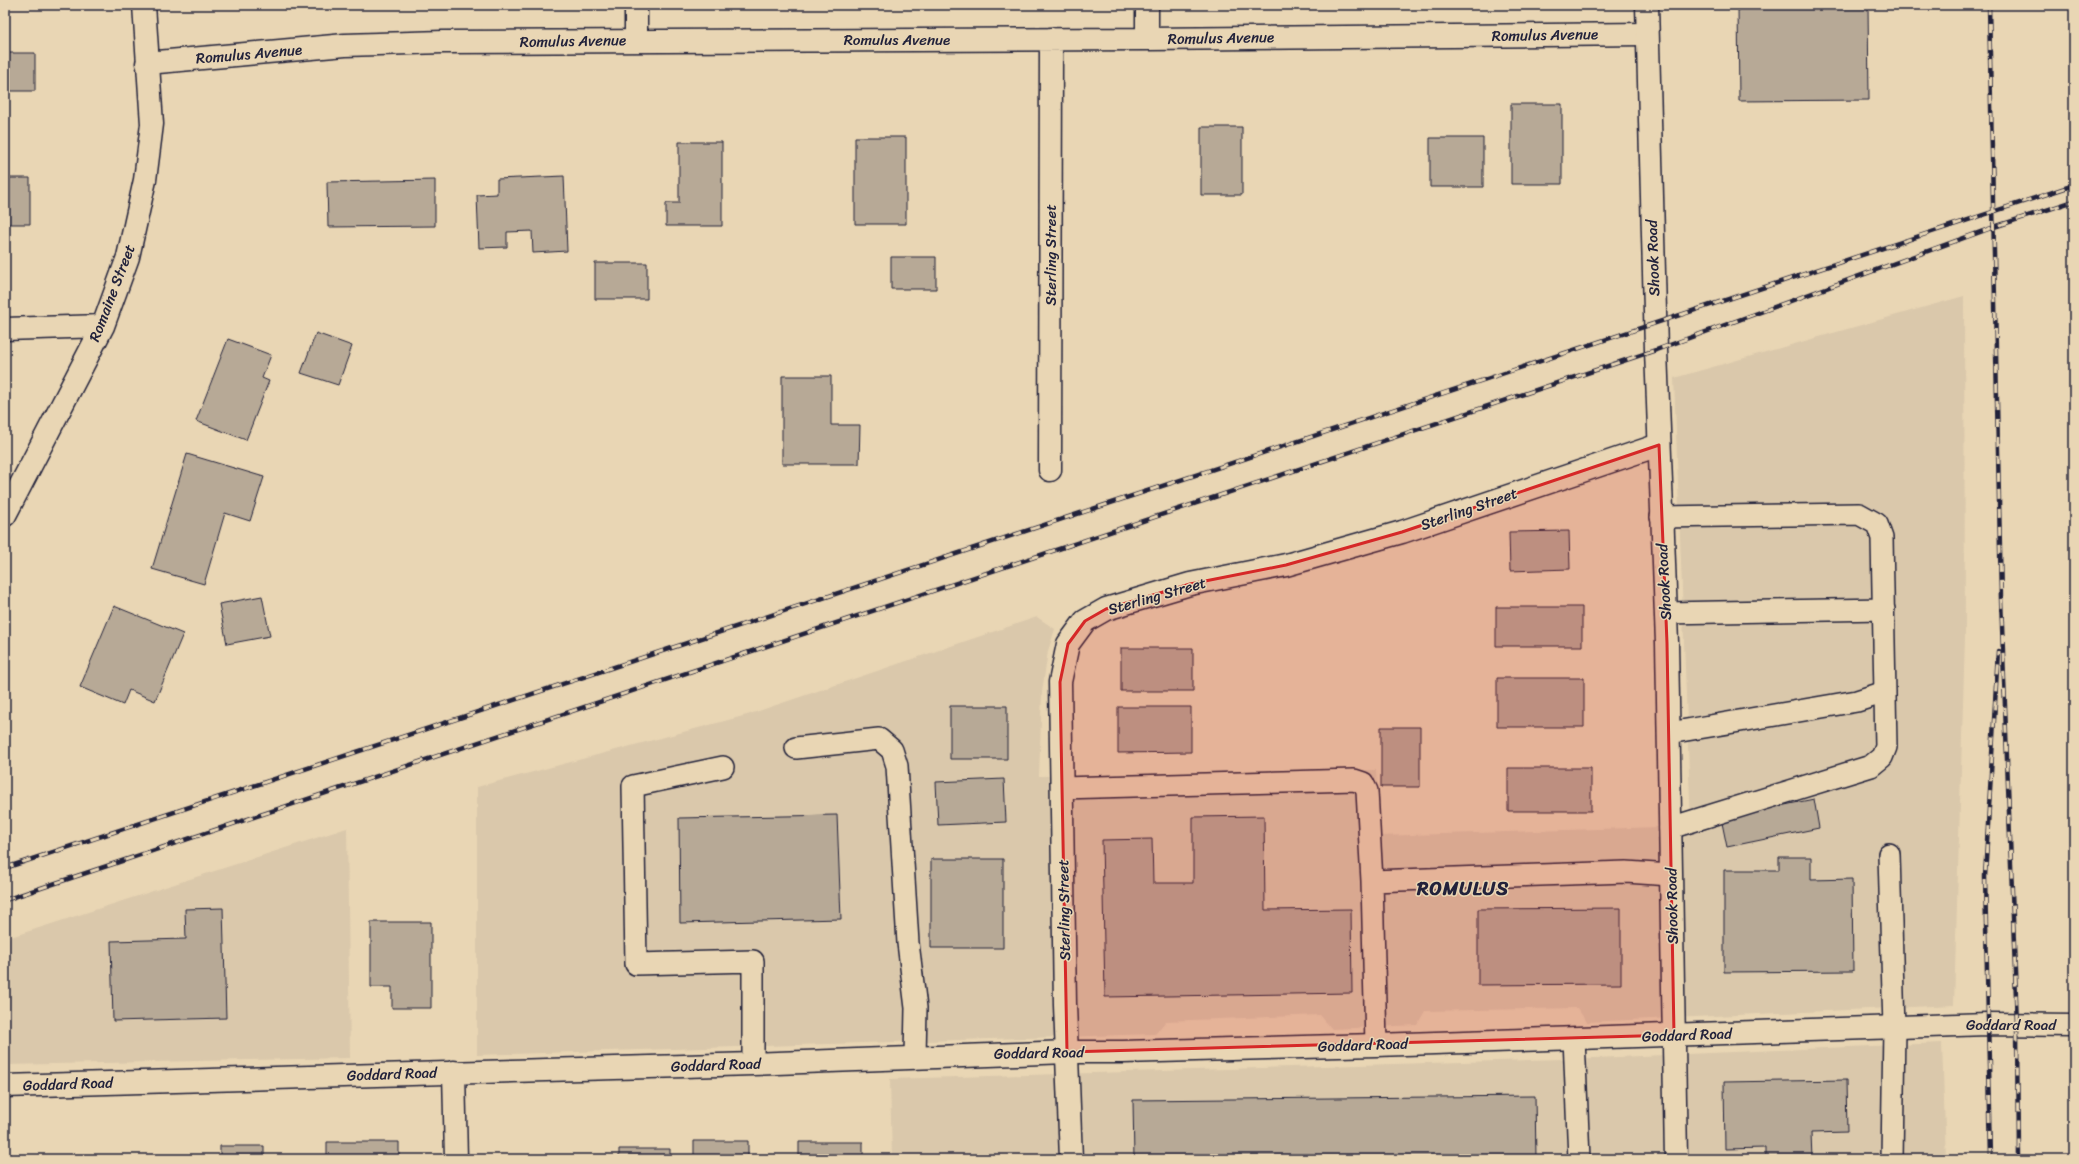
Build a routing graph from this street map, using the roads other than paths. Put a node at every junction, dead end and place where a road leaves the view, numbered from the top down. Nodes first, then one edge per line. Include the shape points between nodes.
1 (144, 5) edge
2 (636, 5) edge
3 (1147, 5) edge
4 (1647, 5) edge
5 (1647, 34) junction
6 (1051, 39) junction
7 (1148, 39) junction
8 (636, 40) junction
9 (147, 63) junction
10 (102, 326) junction
11 (5, 329) edge
12 (1659, 445) junction
13 (1050, 470) dead end
14 (5, 514) edge
15 (1661, 517) junction
16 (1884, 609) junction
17 (1666, 613) junction
18 (1885, 692) junction
19 (1669, 733) junction
20 (796, 748) dead end
21 (723, 767) dead end
22 (1062, 788) junction
23 (1670, 828) junction
24 (1889, 854) dead end
25 (1671, 875) junction
26 (1372, 881) junction
27 (2074, 1025) edge
28 (1894, 1028) junction
29 (1674, 1035) junction
30 (1574, 1038) junction
31 (1376, 1045) junction
32 (1067, 1052) junction
33 (915, 1057) junction
34 (753, 1064) junction
35 (454, 1072) junction
36 (5, 1086) edge
37 (456, 1159) edge
38 (1071, 1159) edge
39 (1579, 1159) edge
40 (1676, 1159) edge
41 (1892, 1159) edge

1 - 9 street, Romaine Street
2 - 8 street
3 - 7 street
4 - 5 street, Shook Road
5 - 7 street, Romulus Avenue
5 - 12 street, Shook Road
6 - 7 street, Romulus Avenue
6 - 8 street, Romulus Avenue
6 - 13 street, Sterling Street
8 - 9 street, Romulus Avenue via 345,46
9 - 10 street, Romaine Street via 152,124 146,180 128,256
10 - 11 street
10 - 14 street, Romaine Street
12 - 15 street, Shook Road
12 - 22 street, Sterling Street via 1402,532 1286,565 1190,584 1106,609 1084,621 1068,644 1060,682
15 - 16 lane via 1859,514 1877,524 1882,538
15 - 17 street, Shook Road
16 - 17 lane
16 - 18 lane
17 - 19 street, Shook Road
18 - 19 lane via 1857,701
18 - 23 lane via 1886,747 1882,757 1871,766
19 - 23 street, Shook Road
20 - 33 lane via 879,739 892,750 897,766 908,943 916,1008
21 - 34 lane via 633,786 636,964 752,961
22 - 26 lane via 1354,780 1363,783 1367,791
22 - 32 street, Sterling Street
23 - 25 street, Shook Road
24 - 28 lane
25 - 26 lane via 1626,872
25 - 29 street, Shook Road
26 - 31 lane
27 - 28 street, Goddard Road via 1988,1024
28 - 29 street, Goddard Road
28 - 41 lane
29 - 30 street, Goddard Road
29 - 40 street, Shook Road
30 - 31 street, Goddard Road
30 - 39 lane
31 - 32 street, Goddard Road
32 - 33 street, Goddard Road
32 - 38 street, Sterling Street
33 - 34 street, Goddard Road
34 - 35 street, Goddard Road
35 - 36 street, Goddard Road
35 - 37 street

